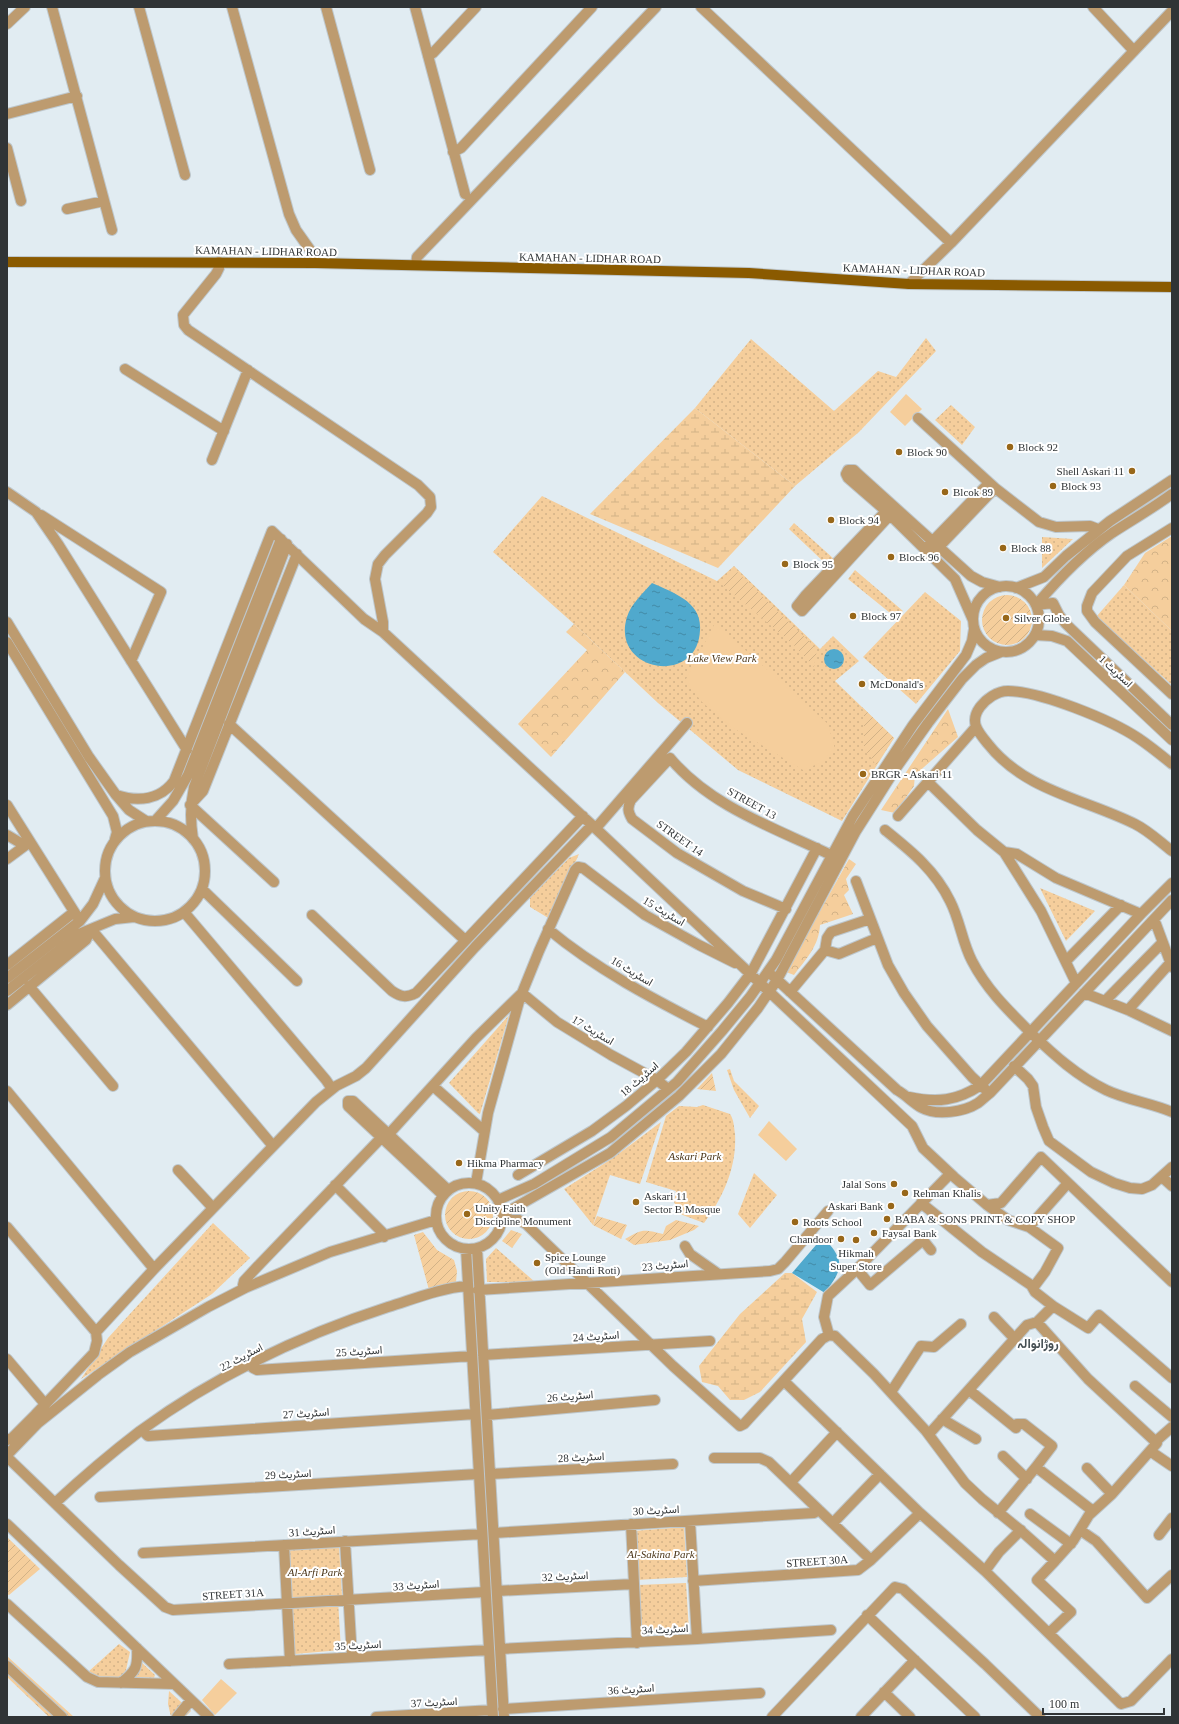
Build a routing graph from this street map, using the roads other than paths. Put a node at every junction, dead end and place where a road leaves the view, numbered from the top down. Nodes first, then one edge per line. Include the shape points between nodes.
1 (25, 7) edge
2 (52, 7) edge
3 (139, 7) edge
4 (232, 7) edge
5 (326, 7) edge
6 (415, 7) edge
7 (476, 7) edge
8 (592, 7) edge
9 (656, 7) edge
10 (701, 7) edge
11 (1094, 7) edge
12 (1172, 11) edge
13 (7, 24) edge
14 (1134, 51) junction
15 (428, 56) junction
16 (77, 96) junction
17 (7, 114) edge
18 (7, 148) edge
19 (453, 152) junction
20 (370, 170) dead end
21 (185, 175) dead end
22 (464, 194) dead end
23 (21, 201) dead end
24 (104, 201) junction
25 (67, 209) dead end
26 (112, 230) dead end
27 (951, 243) junction
28 (7, 262) edge
29 (219, 262) junction
30 (314, 263) junction
31 (416, 266) junction
32 (909, 284) junction
33 (1172, 287) edge
34 (125, 369) dead end
35 (248, 370) junction
36 (918, 418) dead end
37 (224, 431) junction
38 (212, 460) dead end
39 (1172, 480) edge
40 (992, 485) junction
41 (7, 492) edge
42 (1172, 494) edge
43 (896, 508) junction
44 (36, 512) junction
45 (887, 514) junction
46 (1172, 528) edge
47 (1098, 529) junction
48 (284, 541) junction
49 (931, 548) junction
50 (297, 554) junction
51 (840, 565) junction
52 (1000, 587) junction
53 (1016, 588) junction
54 (1036, 604) junction
55 (7, 622) edge
56 (974, 624) junction
57 (383, 632) junction
58 (1035, 635) junction
59 (7, 642) edge
60 (1001, 652) junction
61 (131, 661) junction
62 (1172, 694) edge
63 (229, 724) junction
64 (687, 724) dead end
65 (1172, 725) edge
66 (975, 728) junction
67 (1172, 740) edge
68 (186, 750) junction
69 (670, 758) joint
70 (1172, 764) edge
71 (928, 782) junction
72 (116, 796) junction
73 (7, 805) edge
74 (190, 805) junction
75 (582, 816) junction
76 (898, 816) dead end
77 (150, 821) junction
78 (594, 826) junction
79 (885, 830) dead end
80 (7, 835) edge
81 (115, 839) junction
82 (193, 839) junction
83 (27, 844) junction
84 (817, 848) junction
85 (1172, 851) edge
86 (1004, 852) junction
87 (831, 855) junction
88 (7, 859) edge
89 (105, 878) junction
90 (856, 881) dead end
91 (274, 882) dead end
92 (1172, 883) edge
93 (202, 889) junction
94 (1172, 900) edge
95 (1120, 905) junction
96 (786, 909) junction
97 (184, 912) junction
98 (1141, 914) junction
99 (312, 915) dead end
100 (77, 917) junction
101 (134, 917) junction
102 (870, 919) junction
103 (1152, 921) junction
104 (92, 929) junction
105 (548, 929) junction
106 (877, 938) junction
107 (465, 940) junction
108 (1162, 943) junction
109 (825, 950) junction
110 (1066, 961) junction
111 (7, 965) edge
112 (1171, 965) edge
113 (747, 970) junction
114 (768, 972) junction
115 (7, 978) edge
116 (777, 980) junction
117 (297, 981) dead end
118 (760, 983) junction
119 (1076, 983) junction
120 (29, 986) junction
121 (7, 991) edge
122 (769, 992) junction
123 (790, 992) junction
124 (1084, 992) junction
125 (522, 993) junction
126 (1105, 1002) junction
127 (7, 1005) edge
128 (1128, 1010) junction
129 (708, 1027) junction
130 (1172, 1031) edge
131 (1030, 1032) junction
132 (1039, 1040) junction
133 (1014, 1066) junction
134 (657, 1080) junction
135 (113, 1086) dead end
136 (433, 1086) junction
137 (981, 1086) junction
138 (332, 1089) junction
139 (668, 1089) junction
140 (7, 1091) edge
141 (990, 1093) junction
142 (907, 1096) junction
143 (1172, 1112) edge
144 (484, 1131) junction
145 (385, 1137) junction
146 (273, 1146) junction
147 (1172, 1167) edge
148 (178, 1170) dead end
149 (950, 1174) junction
150 (518, 1175) dead end
151 (1162, 1177) junction
152 (1068, 1183) junction
153 (476, 1184) junction
154 (335, 1185) junction
155 (1172, 1186) edge
156 (446, 1192) junction
157 (498, 1200) junction
158 (921, 1203) junction
159 (987, 1204) junction
160 (213, 1208) junction
161 (828, 1211) dead end
162 (502, 1215) junction
163 (436, 1220) junction
164 (7, 1227) edge
165 (1029, 1227) junction
166 (384, 1236) junction
167 (685, 1246) dead end
168 (477, 1248) junction
169 (466, 1249) junction
170 (931, 1250) dead end
171 (154, 1269) junction
172 (857, 1269) junction
173 (716, 1273) junction
174 (585, 1282) junction
175 (1172, 1282) edge
176 (467, 1286) junction
177 (245, 1288) junction
178 (1033, 1288) junction
179 (478, 1290) junction
180 (1053, 1306) junction
181 (994, 1317) dead end
182 (1036, 1322) junction
183 (961, 1324) dead end
184 (96, 1332) junction
185 (830, 1335) junction
186 (1015, 1339) junction
187 (710, 1341) dead end
188 (651, 1345) junction
189 (483, 1355) junction
190 (472, 1356) junction
191 (7, 1359) edge
192 (251, 1364) junction
193 (1172, 1378) edge
194 (784, 1381) junction
195 (1135, 1386) dead end
196 (969, 1390) junction
197 (891, 1392) junction
198 (655, 1400) dead end
199 (45, 1404) junction
200 (475, 1414) junction
201 (487, 1415) junction
202 (1172, 1417) edge
203 (942, 1419) junction
204 (1172, 1427) edge
205 (142, 1430) junction
206 (837, 1432) junction
207 (929, 1434) junction
208 (976, 1439) dead end
209 (7, 1440) edge
210 (1156, 1441) junction
211 (1150, 1451) junction
212 (7, 1456) edge
213 (1003, 1456) dead end
214 (714, 1458) dead end
215 (673, 1464) dead end
216 (1172, 1466) edge
217 (1036, 1467) junction
218 (1087, 1468) dead end
219 (478, 1474) junction
220 (490, 1474) junction
221 (880, 1474) junction
222 (1027, 1479) junction
223 (791, 1482) junction
224 (1112, 1494) junction
225 (100, 1497) dead end
226 (54, 1503) junction
227 (819, 1510) junction
228 (1093, 1511) junction
229 (998, 1512) junction
230 (920, 1513) junction
231 (1030, 1514) dead end
232 (492, 1515) junction
233 (481, 1516) junction
234 (1172, 1518) edge
235 (690, 1521) junction
236 (833, 1523) junction
237 (7, 1524) edge
238 (631, 1524) junction
239 (1021, 1530) junction
240 (1080, 1530) junction
241 (494, 1533) junction
242 (482, 1534) junction
243 (1160, 1535) dead end
244 (345, 1541) junction
245 (1071, 1544) junction
246 (284, 1545) junction
247 (143, 1554) dead end
248 (871, 1560) junction
249 (1055, 1561) junction
250 (984, 1571) junction
251 (1172, 1575) edge
252 (693, 1581) junction
253 (634, 1584) junction
254 (497, 1591) junction
255 (485, 1592) junction
256 (349, 1601) junction
257 (287, 1603) junction
258 (7, 1604) edge
259 (867, 1615) junction
260 (831, 1630) dead end
261 (1049, 1633) junction
262 (697, 1639) junction
263 (637, 1643) junction
264 (137, 1648) junction
265 (500, 1649) junction
266 (489, 1650) junction
267 (352, 1657) junction
268 (1172, 1659) edge
269 (915, 1660) junction
270 (290, 1661) junction
271 (229, 1664) dead end
272 (7, 1666) edge
273 (121, 1683) junction
274 (174, 1684) junction
275 (760, 1692) dead end
276 (884, 1692) junction
277 (191, 1700) junction
278 (504, 1713) edge
279 (492, 1714) edge
280 (203, 1715) edge
281 (62, 1717) edge
282 (176, 1717) edge
283 (376, 1717) edge
284 (772, 1717) edge
285 (861, 1717) edge
286 (910, 1717) edge
287 (975, 1717) edge
288 (1040, 1717) edge

1 - 13 street
2 - 16 street
3 - 21 street
4 - 30 street via 289,214 296,230 313,254
5 - 20 street
6 - 15 street
7 - 15 street
8 - 19 street via 461,148
9 - 31 street via 417,257
10 - 27 street
11 - 14 street
12 - 14 street
14 - 27 street
15 - 19 street
16 - 17 street
16 - 24 street
18 - 23 street
19 - 22 street
24 - 25 street
24 - 26 street
27 - 32 street
28 - 29 main road, KAMAHAN - LIDHAR ROAD
29 - 30 main road, KAMAHAN - LIDHAR ROAD
29 - 35 street via 216,274 187,309 183,320 188,330
30 - 31 main road, KAMAHAN - LIDHAR ROAD
31 - 32 main road, KAMAHAN - LIDHAR ROAD via 749,273
32 - 33 main road, KAMAHAN - LIDHAR ROAD
34 - 37 street
35 - 37 street
35 - 57 street via 418,485 430,497 431,507 427,513 378,564 375,579
36 - 40 street
37 - 38 street
39 - 47 street
40 - 47 street via 1039,522 1056,527 1090,526
40 - 49 street
41 - 44 street
42 - 54 street via 1111,534 1077,561
43 - 45 street via 887,508
43 - 45 street via 854,470 848,470 848,478
43 - 49 street
44 - 61 street
44 - 61 street via 161,592
45 - 49 street
45 - 51 street
46 - 62 street via 1127,556 1089,597 1087,606 1095,622
47 - 53 street via 1044,577
48 - 50 street
48 - 68 street via 272,531
48 - 74 street via 194,787
48 - 77 street via 188,775 173,801
49 - 52 street via 974,578
49 - 56 street via 955,579
50 - 57 street via 364,619
50 - 63 street
51 - 51 street via 802,611 797,606
52 - 53 street
52 - 56 street via 980,598 976,605
53 - 54 street via 1028,594
54 - 58 street via 1039,620
54 - 65 street, اسٹریٹ 1 via 1053,603 1066,624
55 - 72 street via 89,757
56 - 60 street via 978,637 984,644
56 - 87 street via 972,641 966,655 912,725
57 - 75 street
58 - 60 street via 1021,649
58 - 67 street, اسٹریٹ 1 via 1052,636 1066,641
59 - 81 street via 114,816 117,832
60 - 116 street via 986,658 962,679 896,768 856,831
61 - 68 street
63 - 74 street via 202,791
63 - 107 street
64 - 78 street
66 - 70 street via 978,709 985,701 1006,691 1020,692 1107,721 1138,738
66 - 71 street
66 - 85 street via 1006,763 1030,780 1053,792 1137,825
68 - 72 street via 168,788 150,798 128,799
69 - 84 street, STREET 13 via 694,781 729,805 761,823
69 - 96 street, STREET 14 via 631,800 628,813 632,819 684,857 743,891
71 - 76 street
71 - 86 street via 977,830
72 - 77 street via 129,810
73 - 83 street
74 - 82 street
74 - 91 street
75 - 78 street
75 - 107 street
77 - 81 street via 134,825
77 - 82 street via 169,823 182,829
78 - 113 street
78 - 138 street via 475,947 366,1068
79 - 131 street via 913,852 934,874 951,901 971,960 986,985
80 - 83 street
81 - 89 street via 108,851
82 - 93 street via 203,857 205,873
83 - 88 street
83 - 100 street
84 - 87 street, STREET 13
84 - 96 street, اسٹریٹ 18
86 - 95 street via 1018,854 1056,878
86 - 110 street via 1042,910
87 - 114 street
89 - 100 street via 93,904
89 - 101 street via 115,901
90 - 102 street
92 - 98 street
93 - 97 street
93 - 117 street
94 - 103 street
95 - 98 street
95 - 110 street
96 - 113 street, اسٹریٹ 18
97 - 101 street via 160,921
97 - 138 street
98 - 119 street
99 - 107 street via 392,991 403,997 416,993
100 - 111 street
100 - 115 street
101 - 104 street via 115,920
102 - 106 street
102 - 109 street via 831,932
103 - 108 street via 1156,924
103 - 124 street
104 - 120 street via 86,940
104 - 121 street via 70,940
104 - 146 street
105 - 113 street, اسٹریٹ 15 via 575,870 578,867 583,868 644,915
105 - 125 street
105 - 129 street, اسٹریٹ 16 via 566,944 625,982
106 - 109 street via 839,954
106 - 137 street via 888,965 927,1026
108 - 112 street
108 - 126 street
109 - 123 street
110 - 119 street
112 - 128 street
113 - 118 street
113 - 129 street, اسٹریٹ 18
114 - 116 street
114 - 118 street
116 - 122 street
116 - 123 street
118 - 122 street
118 - 139 street via 718,1036
119 - 131 street
120 - 127 street
120 - 135 street
122 - 149 street via 912,1126 923,1148
122 - 162 street via 721,1054 679,1096 646,1124 610,1153
123 - 142 street via 897,1090
124 - 126 street
124 - 132 street
125 - 134 street, اسٹریٹ 17 via 557,1022
125 - 136 street via 476,1038
125 - 144 street
126 - 128 street
128 - 130 street
129 - 134 street, اسٹریٹ 18
131 - 132 street
131 - 137 street
132 - 133 street
132 - 143 street via 1088,1081 1108,1091
133 - 141 street
133 - 151 street via 1032,1086 1036,1107 1050,1141 1075,1161 1091,1172 1130,1188 1142,1189
134 - 139 street, اسٹریٹ 17
134 - 150 street, اسٹریٹ 18 via 592,1131
136 - 144 street
136 - 145 street
137 - 141 street
137 - 142 street via 967,1094 943,1100 932,1101
138 - 146 street
139 - 157 street via 611,1137 534,1184
140 - 171 street
141 - 142 street via 969,1107 944,1112 924,1109
144 - 153 street
145 - 154 street
145 - 156 street
146 - 160 street
147 - 151 street
148 - 160 street
149 - 158 street
149 - 159 street
151 - 155 street
152 - 159 street via 1041,1157 1001,1203
152 - 165 street
152 - 175 street
153 - 156 street via 461,1184
153 - 157 street via 489,1189
154 - 166 street
154 - 177 street via 244,1281
156 - 163 street via 437,1207
157 - 162 street
158 - 172 street
158 - 178 street via 982,1252 1031,1284
159 - 165 street via 1008,1220
160 - 171 street
161 - 173 street, اسٹریٹ 23 via 778,1269
162 - 168 street via 500,1228 494,1237
162 - 174 street via 526,1224
163 - 166 street
163 - 169 street via 438,1229 446,1239 457,1247
164 - 184 street
165 - 178 street via 1058,1248
166 - 177 street via 330,1252
167 - 173 street via 690,1254
168 - 169 street
168 - 179 street
169 - 176 street
170 - 172 street via 923,1240 870,1285
171 - 184 street
172 - 185 street via 828,1296 824,1317
173 - 174 street, اسٹریٹ 23
174 - 179 street, اسٹریٹ 23
174 - 188 street
176 - 190 street
176 - 192 street, اسٹریٹ 22 via 427,1295 355,1318 302,1339
177 - 212 street via 130,1352 61,1403
178 - 180 street
179 - 189 street
180 - 182 street
180 - 193 street via 1088,1328 1099,1315
181 - 186 street
182 - 186 street via 1027,1325
182 - 210 street via 1088,1379
183 - 197 street via 934,1347 921,1346
184 - 199 street via 98,1341 94,1353
185 - 194 street via 822,1338
185 - 197 street via 835,1336
186 - 196 street
187 - 188 street, اسٹریٹ 24
188 - 189 street, اسٹریٹ 24
188 - 194 street via 740,1426
189 - 201 street
190 - 192 street, اسٹریٹ 25 via 257,1370
190 - 200 street
191 - 199 street
192 - 205 street, اسٹریٹ 22 via 194,1396
194 - 206 street
195 - 202 street
196 - 203 street
196 - 217 street via 1016,1428 1017,1424 1024,1424 1052,1446
197 - 207 street
198 - 201 street, اسٹریٹ 26
199 - 209 street
200 - 205 street, اسٹریٹ 27 via 148,1436
200 - 219 street
201 - 220 street
203 - 207 street
203 - 208 street
204 - 210 street
205 - 226 street, اسٹریٹ 22 via 100,1462
206 - 221 street
206 - 223 street
207 - 229 street via 965,1484
210 - 211 street via 1158,1443
211 - 216 street
211 - 224 street
212 - 226 street
213 - 222 street
214 - 223 street via 760,1458 769,1462
215 - 220 street, اسٹریٹ 28
217 - 222 street
217 - 228 street
218 - 224 street
219 - 225 street, اسٹریٹ 29
219 - 233 street
220 - 232 street
221 - 230 street
221 - 236 street
222 - 229 street
223 - 227 street
224 - 228 street
226 - 257 street, STREET 31A via 165,1607 180,1610
227 - 235 street, اسٹریٹ 30 via 814,1513
227 - 236 street
228 - 240 street
229 - 239 street
230 - 248 street, STREET 30A
230 - 250 street
231 - 245 street
232 - 233 street
232 - 241 street
233 - 242 street
234 - 243 street
235 - 238 street, اسٹریٹ 30
235 - 252 street
236 - 248 street
237 - 264 street
238 - 241 street, اسٹریٹ 30
238 - 253 street
239 - 249 street
239 - 250 street via 998,1552
240 - 245 street
240 - 251 street via 1096,1541 1147,1598
241 - 254 street
242 - 244 street, اسٹریٹ 31
242 - 255 street
244 - 246 street, اسٹریٹ 31
244 - 256 street
245 - 249 street
246 - 247 street, اسٹریٹ 31
246 - 257 street
248 - 252 street, STREET 30A via 858,1570
249 - 261 street via 1037,1580 1071,1612
250 - 261 street
252 - 262 street
253 - 254 street, اسٹریٹ 32
253 - 263 street
254 - 265 street
255 - 256 street, اسٹریٹ 33
255 - 266 street
256 - 257 street, اسٹریٹ 33
256 - 267 street
257 - 270 street
258 - 273 street via 87,1677 98,1682
259 - 269 street
259 - 284 street
259 - 288 street via 895,1587 902,1589
260 - 262 street, اسٹریٹ 34
261 - 268 street via 1121,1704 1131,1701
262 - 263 street, اسٹریٹ 34
263 - 265 street, اسٹریٹ 34
264 - 273 street via 133,1674
264 - 274 street
265 - 278 street
266 - 267 street, اسٹریٹ 35
266 - 279 street
267 - 270 street, اسٹریٹ 35
269 - 276 street
269 - 287 street
270 - 271 street, اسٹریٹ 35
272 - 281 street
273 - 274 street
274 - 277 street
275 - 278 street, اسٹریٹ 36
276 - 285 street
276 - 286 street
277 - 280 street
277 - 282 street
279 - 283 street, اسٹریٹ 37

